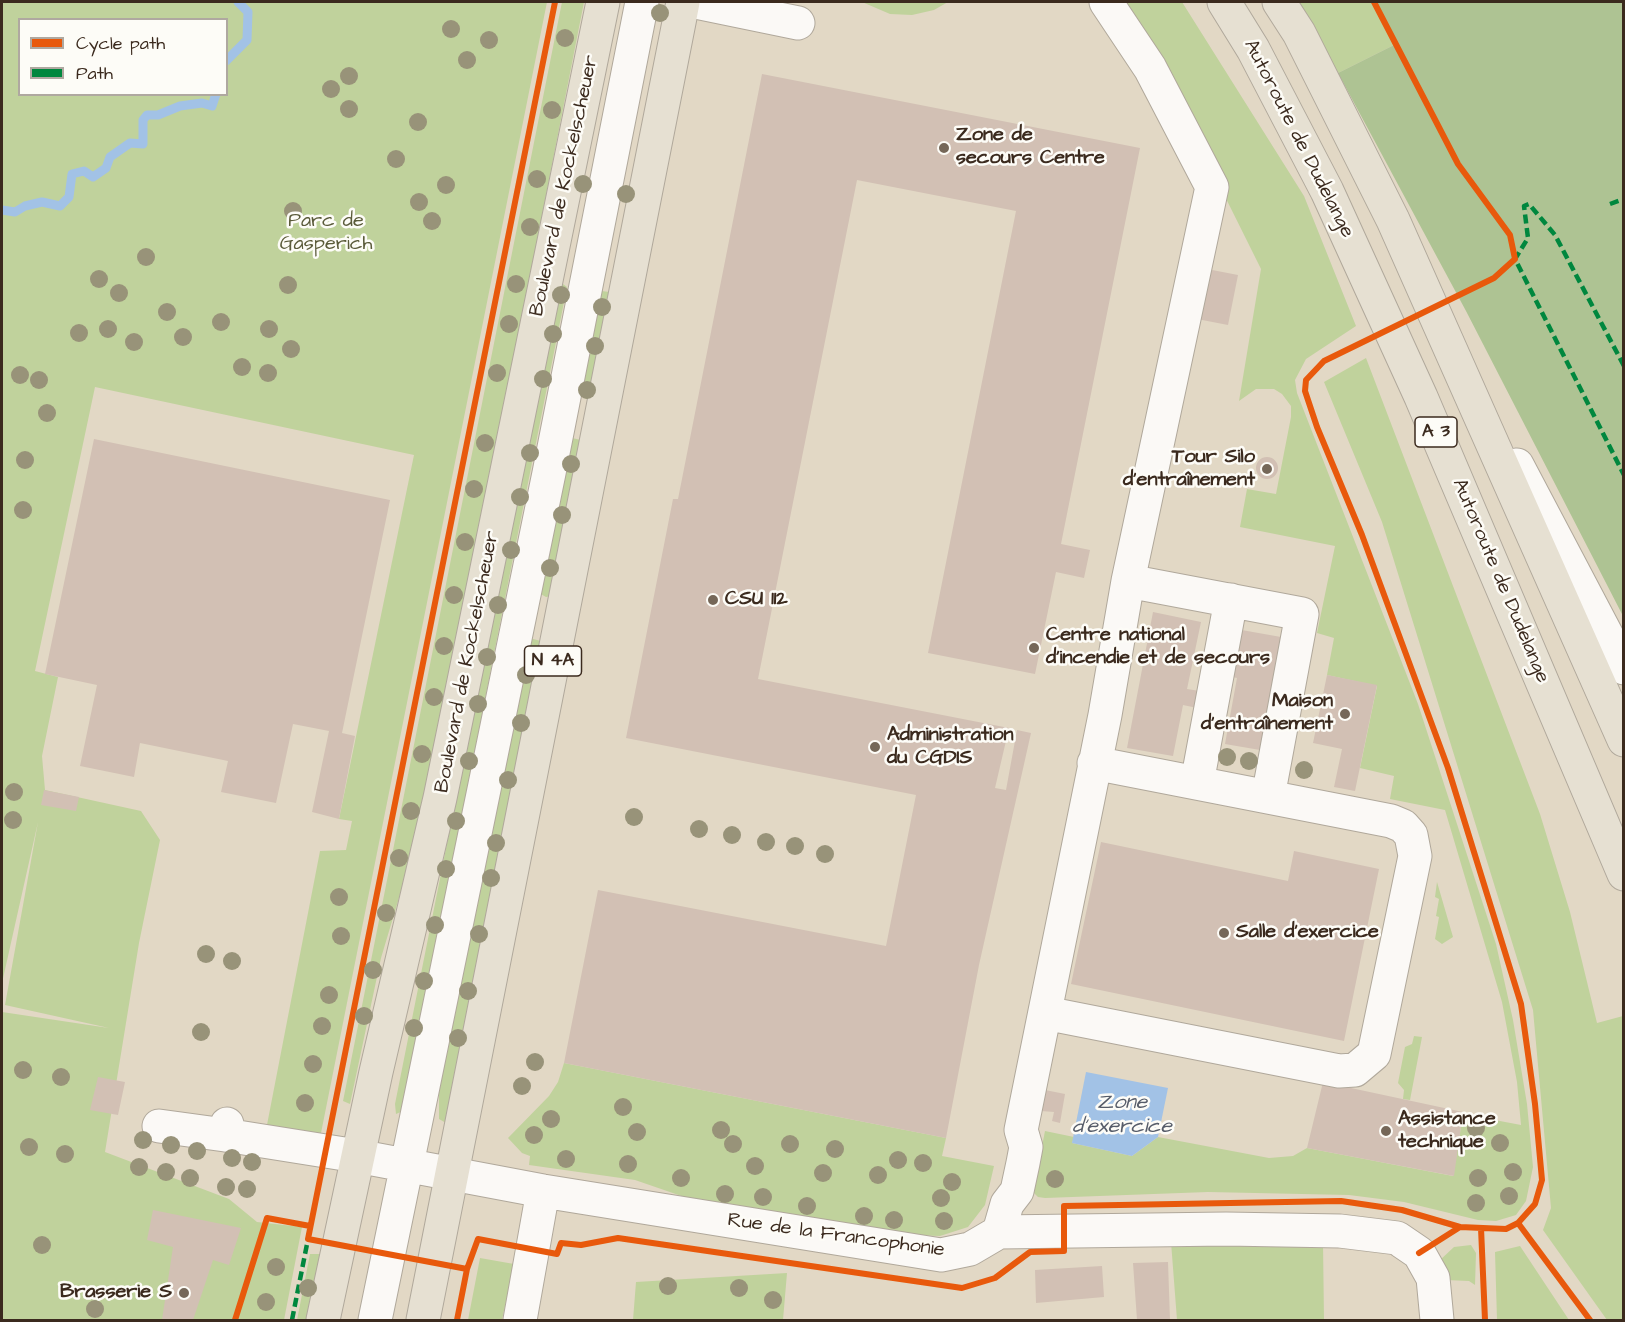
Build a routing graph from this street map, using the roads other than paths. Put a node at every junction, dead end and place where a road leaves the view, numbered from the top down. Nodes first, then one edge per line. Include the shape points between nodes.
1 (603, 2) edge
2 (642, 2) edge
3 (683, 2) edge
4 (696, 2) edge
5 (1106, 2) edge
6 (1224, 2) edge
7 (1279, 2) edge
8 (798, 23) dead end
9 (585, 88) junction
10 (623, 97) junction
11 (663, 105) junction
12 (1393, 220) junction
13 (554, 238) junction
14 (594, 245) junction
15 (634, 253) junction
16 (561, 410) junction
17 (601, 419) junction
18 (1128, 581) junction
19 (1231, 600) junction
20 (521, 608) junction
21 (562, 618) junction
22 (1623, 668) edge
23 (1623, 740) edge
24 (1094, 763) junction
25 (1197, 783) junction
26 (1268, 797) junction
27 (1623, 874) edge
28 (1045, 1013) junction
29 (159, 1126) dead end
30 (357, 1156) junction
31 (407, 1165) junction
32 (452, 1173) junction
33 (543, 1191) junction
34 (1003, 1218) junction
35 (323, 1320) edge
36 (375, 1320) edge
37 (423, 1320) edge
38 (520, 1320) edge
39 (1437, 1320) edge

1 - 9 main road, Boulevard de Kockelscheuer
2 - 10 street, Boulevard de Kockelscheuer
3 - 11 main road, N 4A
4 - 8 street
5 - 18 street via 1150,68 1212,187
6 - 27 main road, Autoroute de Dudelange / A 3 via 1253,49 1347,234 1426,407
7 - 12 main road, A 3 via 1299,33
9 - 10 street
9 - 13 main road, Boulevard de Kockelscheuer
10 - 11 street
10 - 14 street, Boulevard de Kockelscheuer
11 - 15 main road, N 4A
12 - 22 street
12 - 23 main road, A 3
13 - 14 street
13 - 30 main road, Boulevard de Kockelscheuer via 440,798
14 - 15 street
14 - 16 street, Boulevard de Kockelscheuer
15 - 17 main road, N 4A
16 - 17 street
16 - 20 street, Boulevard de Kockelscheuer
17 - 21 main road, N 4A
18 - 19 street
18 - 24 street
19 - 25 street
19 - 26 street via 1302,614
20 - 21 street
20 - 31 street, Boulevard de Kockelscheuer
21 - 32 main road, N 4A
24 - 25 street
24 - 28 street
25 - 26 street
26 - 28 street via 1391,821 1411,835 1415,856 1374,1054 1367,1063 1355,1070 1339,1071
28 - 34 street via 1020,1130 1008,1140 999,1189
29 - 30 street, Rue de la Francophonie via 226,1130
30 - 31 street, Rue de la Francophonie
30 - 35 main road, Boulevard de Kockelscheuer
31 - 32 street, Rue de la Francophonie
31 - 36 street, Boulevard de Kockelscheuer
32 - 33 street, Rue de la Francophonie
32 - 37 main road, N 4A
33 - 34 street, Rue de la Francophonie via 941,1255 970,1250
33 - 38 street
34 - 39 street via 1340,1231 1397,1238 1419,1253 1433,1278

